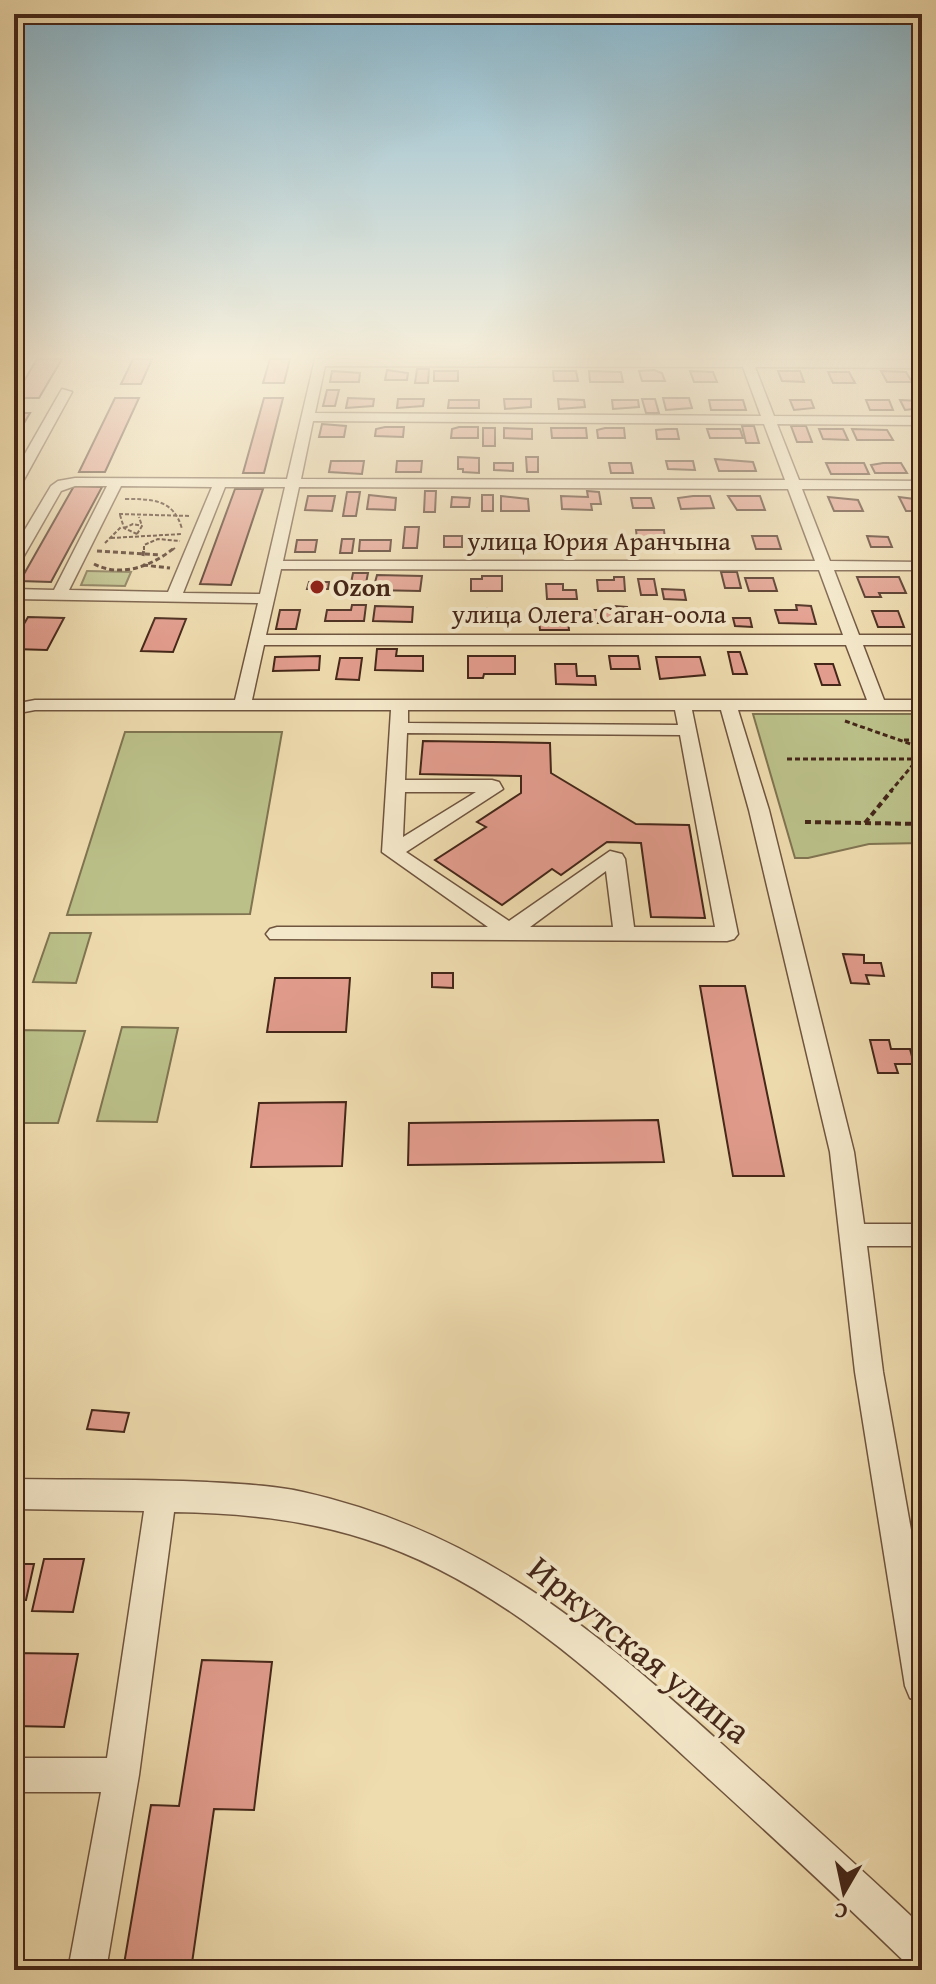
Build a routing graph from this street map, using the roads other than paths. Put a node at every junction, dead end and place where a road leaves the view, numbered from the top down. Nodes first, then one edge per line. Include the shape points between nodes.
1 (33, 452) edge
2 (299, 452) edge
3 (782, 452) edge
4 (220, 483) junction
5 (292, 484) junction
6 (793, 484) junction
7 (14, 485) edge
8 (922, 485) edge
9 (114, 487) junction
10 (14, 561) edge
11 (276, 565) junction
12 (823, 565) junction
13 (922, 566) edge
14 (14, 594) edge
15 (60, 594) junction
16 (174, 597) junction
17 (268, 599) junction
18 (257, 640) junction
19 (852, 640) junction
20 (922, 640) edge
21 (14, 694) edge
22 (877, 704) junction
23 (70, 705) junction
24 (922, 705) edge
25 (242, 706) junction
26 (400, 706) junction
27 (683, 706) junction
28 (728, 706) junction
29 (14, 709) edge
30 (399, 728) junction
31 (687, 730) junction
32 (396, 786) junction
33 (392, 852) junction
34 (512, 933) junction
35 (277, 934) dead end
36 (624, 935) junction
37 (852, 1235) junction
38 (922, 1235) edge
39 (14, 1494) edge
40 (161, 1496) junction
41 (922, 1686) edge
42 (14, 1775) edge
43 (122, 1775) junction
44 (922, 1953) edge
45 (87, 1970) edge

1 - 7 street
2 - 5 street
3 - 6 street
4 - 5 street
4 - 9 street
4 - 16 street via 200,531 186,546
5 - 6 street
5 - 11 street
6 - 8 street
6 - 12 street
9 - 10 street via 75,482 58,486
9 - 15 street
11 - 12 street, улица Юрия Аранчына
11 - 17 street
12 - 13 street, улица Юрия Аранчына
12 - 19 street
14 - 15 street
15 - 16 street
16 - 17 street
17 - 18 street
18 - 19 street, улица Олега Саган-оола
18 - 25 street
19 - 20 street, улица Олега Саган-оола
19 - 22 street
21 - 23 street
22 - 24 street
22 - 28 street
23 - 25 street
23 - 29 street
25 - 26 street
26 - 27 street
26 - 30 street
27 - 28 street
27 - 31 street
28 - 37 street via 759,810 842,1152
30 - 31 street
30 - 32 street
31 - 36 street via 727,934
32 - 33 street
32 - 33 street via 494,789
33 - 34 street
34 - 35 street
34 - 36 street
34 - 36 street via 610,858 615,859
37 - 38 street
37 - 41 street via 869,1372
39 - 40 street, Иркутская улица
40 - 43 street
40 - 44 street, Иркутская улица via 299,1506 340,1516 415,1542 497,1583 618,1673
42 - 43 street
43 - 45 street

